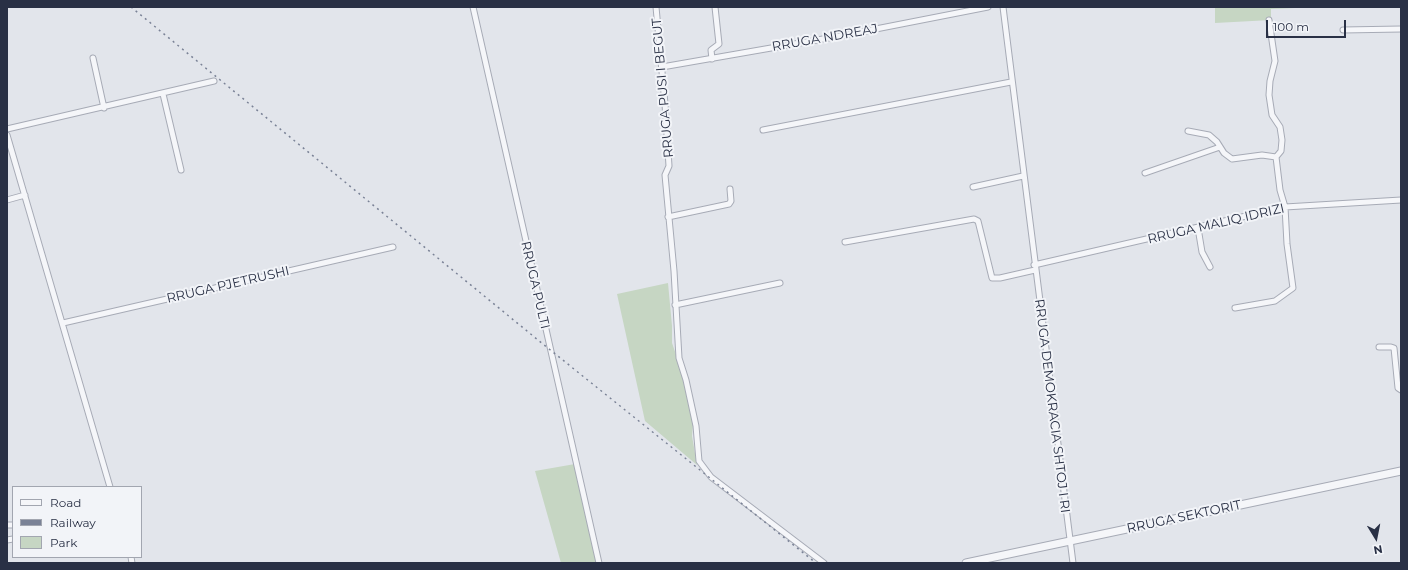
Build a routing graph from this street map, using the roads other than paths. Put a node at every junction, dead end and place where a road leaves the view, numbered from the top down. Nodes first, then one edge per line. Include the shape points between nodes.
1 (473, 7) edge
2 (656, 7) edge
3 (715, 7) edge
4 (988, 7) edge
5 (1003, 7) edge
6 (1269, 20) dead end
7 (1401, 29) edge
8 (1343, 30) dead end
9 (92, 58) dead end
10 (712, 59) junction
11 (662, 67) junction
12 (214, 81) dead end
13 (1011, 82) junction
14 (163, 94) junction
15 (104, 108) junction
16 (7, 129) edge
17 (762, 130) dead end
18 (1188, 131) dead end
19 (7, 135) edge
20 (1220, 147) junction
21 (1276, 157) junction
22 (181, 170) dead end
23 (1145, 173) dead end
24 (1024, 176) junction
25 (973, 186) dead end
26 (730, 189) dead end
27 (24, 195) junction
28 (7, 200) edge
29 (1401, 200) edge
30 (1285, 207) junction
31 (668, 217) junction
32 (1198, 228) junction
33 (845, 242) dead end
34 (393, 247) dead end
35 (1210, 267) dead end
36 (1035, 268) junction
37 (780, 283) dead end
38 (674, 305) junction
39 (1235, 308) dead end
40 (63, 323) junction
41 (1379, 347) dead end
42 (1401, 390) edge
43 (1401, 471) edge
44 (110, 486) edge
45 (1070, 541) junction
46 (599, 563) edge
47 (824, 563) edge
48 (966, 563) edge
49 (1073, 563) edge

1 - 46 street, RRUGA PULTI
2 - 11 street, RRUGA PUSI I BEGUT
3 - 10 street via 719,44 711,50
4 - 10 street, RRUGA NDREAJ
5 - 13 street, RRUGA DEMOKRACIA SHTOJ I RI
6 - 21 street via 1275,61 1269,85 1271,110 1272,117 1280,127 1282,140 1281,151
7 - 8 street
9 - 15 street
10 - 11 street, RRUGA NDREAJ
11 - 31 street, RRUGA PUSI I BEGUT via 669,166 665,175
12 - 14 street
13 - 17 street
13 - 24 street, RRUGA DEMOKRACIA SHTOJ I RI
14 - 15 street
14 - 22 street
15 - 16 street
18 - 20 street via 1209,135
19 - 27 street
20 - 21 street via 1232,159 1262,155
20 - 23 street
21 - 30 street
24 - 25 street
24 - 36 street, RRUGA DEMOKRACIA SHTOJ I RI
26 - 31 street via 729,204
27 - 28 street
27 - 40 street
29 - 30 street, RRUGA MALIQ IDRIZI
30 - 32 street, RRUGA MALIQ IDRIZI
30 - 39 street via 1293,288 1275,301
31 - 38 street, RRUGA PUSI I BEGUT via 674,271
32 - 35 street via 1202,252
32 - 36 street, RRUGA MALIQ IDRIZI
33 - 36 street via 974,219 978,221 992,278
34 - 40 street, RRUGA PJETRUSHI
36 - 45 street, RRUGA DEMOKRACIA SHTOJ I RI
37 - 38 street
38 - 47 street, RRUGA PUSI I BEGUT via 679,360 696,426 699,461 711,477 723,487
40 - 44 street
41 - 42 street via 1394,348 1398,388
43 - 45 street, RRUGA SEKTORIT
45 - 48 street, RRUGA SEKTORIT
45 - 49 street, RRUGA DEMOKRACIA SHTOJ I RI

